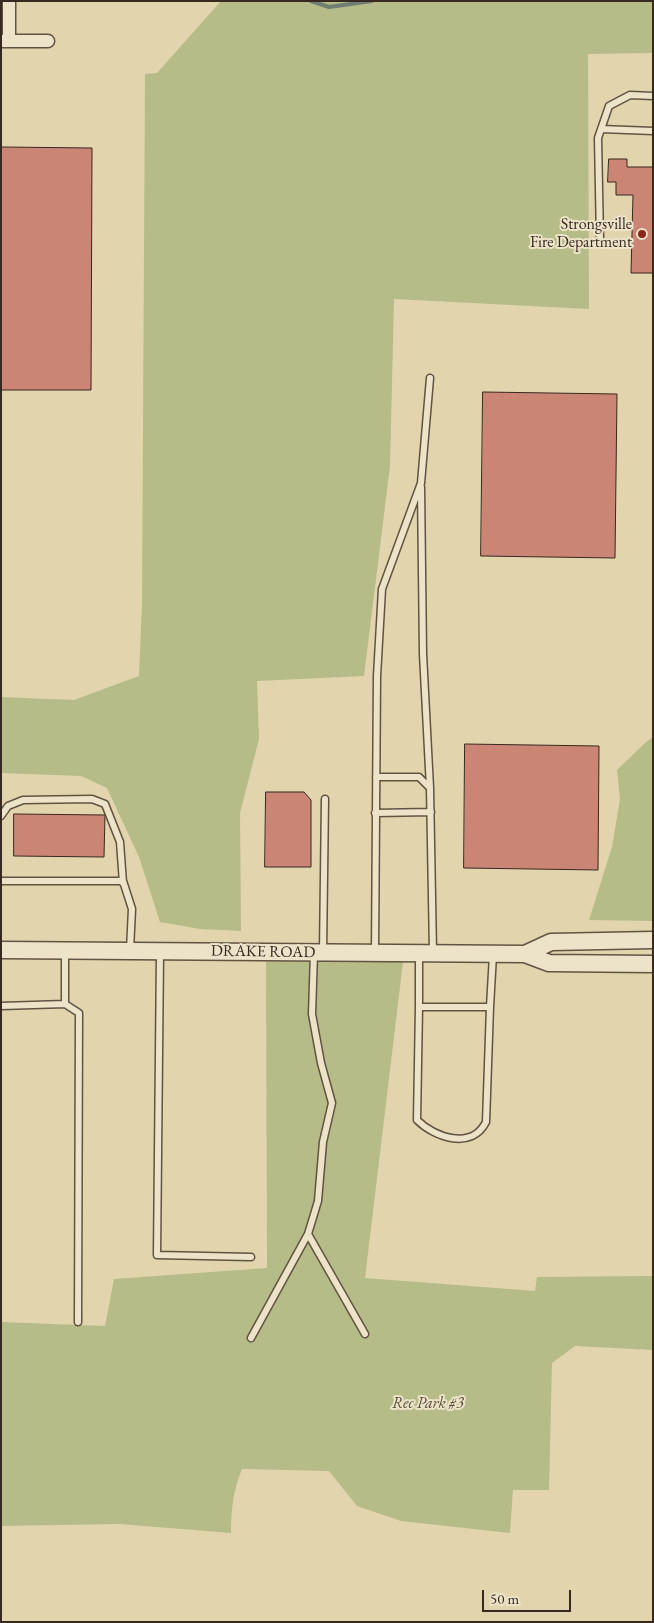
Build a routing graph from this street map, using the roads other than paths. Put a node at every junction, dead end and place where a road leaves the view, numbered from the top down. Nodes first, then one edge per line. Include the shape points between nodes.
1 (9, 1) edge
2 (5, 41) edge
3 (48, 41) dead end
4 (653, 96) edge
5 (601, 129) junction
6 (653, 131) edge
7 (600, 240) dead end
8 (430, 378) dead end
9 (421, 482) junction
10 (376, 777) junction
11 (430, 788) junction
12 (325, 799) dead end
13 (376, 812) junction
14 (430, 812) junction
15 (1, 816) edge
16 (1, 881) edge
17 (123, 883) junction
18 (653, 940) edge
19 (1, 950) edge
20 (64, 951) junction
21 (130, 951) junction
22 (160, 952) junction
23 (318, 953) junction
24 (375, 953) junction
25 (426, 954) junction
26 (493, 954) junction
27 (525, 954) junction
28 (653, 964) edge
29 (65, 1004) junction
30 (1, 1006) edge
31 (419, 1007) junction
32 (490, 1007) junction
33 (308, 1234) junction
34 (251, 1256) dead end
35 (78, 1322) dead end
36 (365, 1334) dead end
37 (252, 1338) dead end

1 - 2 street
2 - 3 street
4 - 5 lane via 630,95 609,106
5 - 6 lane
5 - 7 lane via 598,138
8 - 9 lane
9 - 10 lane via 382,589
9 - 11 lane via 423,654
10 - 11 lane via 420,777
10 - 13 lane
11 - 14 lane
12 - 23 lane
13 - 14 lane
13 - 24 lane
14 - 25 lane
15 - 17 lane via 8,806 23,800 92,799 105,804 120,842
16 - 17 lane
17 - 21 lane via 132,909
18 - 27 street, DRAKE ROAD via 551,942
19 - 20 street, DRAKE ROAD
20 - 21 street, DRAKE ROAD
20 - 29 lane
21 - 22 street, DRAKE ROAD
22 - 23 street, DRAKE ROAD
22 - 34 lane via 157,1255
23 - 24 street, DRAKE ROAD
23 - 33 lane via 312,1014 332,1103 323,1142 318,1201
24 - 25 street, DRAKE ROAD
25 - 26 street, DRAKE ROAD
25 - 31 lane
26 - 27 street, DRAKE ROAD
26 - 32 lane
27 - 28 street, DRAKE ROAD via 549,963
29 - 30 lane
29 - 35 lane via 79,1013
31 - 32 lane
31 - 32 lane via 417,1120 426,1129 444,1137 461,1139 475,1136 486,1122
33 - 36 lane
33 - 37 lane

